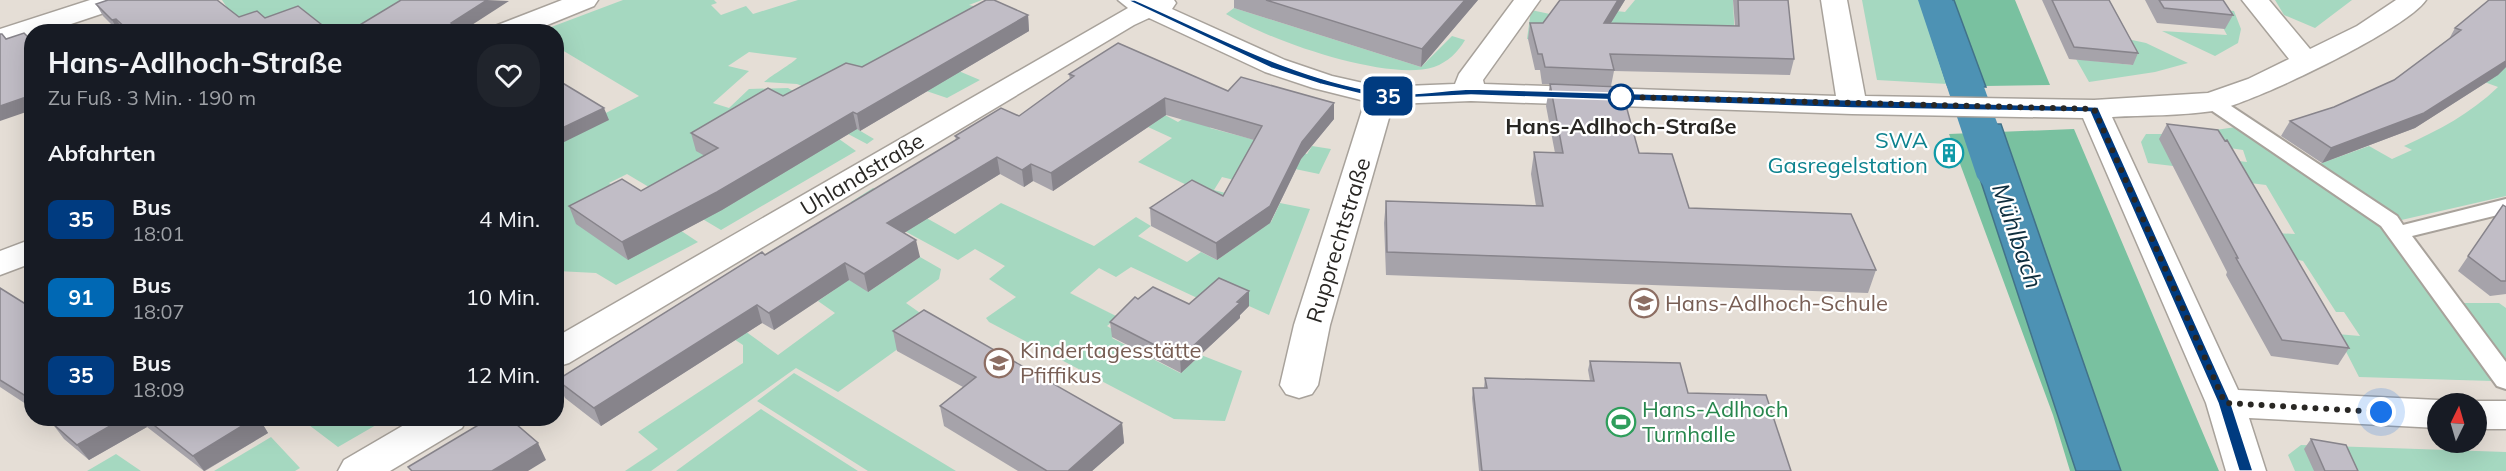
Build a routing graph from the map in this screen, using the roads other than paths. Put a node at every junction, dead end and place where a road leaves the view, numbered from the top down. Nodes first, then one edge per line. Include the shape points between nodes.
1 (116, 0) edge
2 (585, 0) edge
3 (1527, 0) edge
4 (1834, 0) edge
5 (2255, 0) edge
6 (2413, 0) edge
7 (1150, 3) edge
8 (43, 24) edge
9 (525, 24) edge
10 (24, 30) edge
11 (0, 38) edge
12 (2305, 61) junction
13 (1471, 92) junction
14 (1381, 96) junction
15 (2212, 102) junction
16 (1852, 105) junction
17 (2094, 109) junction
18 (2506, 206) edge
19 (2398, 233) junction
20 (24, 254) edge
21 (0, 264) edge
22 (564, 349) edge
23 (2506, 380) edge
24 (1299, 385) dead end
25 (2225, 403) junction
26 (2427, 413) edge
27 (2487, 415) edge
28 (2506, 415) edge
29 (434, 426) edge
30 (358, 471) edge
31 (2246, 471) edge

1 - 8 street
2 - 9 street
3 - 13 street via 1469,80
4 - 16 street
5 - 12 street
6 - 12 street via 2367,32
7 - 14 street via 1275,66
7 - 22 street, Uhlandstraße
10 - 11 street
12 - 15 street via 2258,85
13 - 14 street
13 - 16 street
14 - 24 street, Rupprechtstraße via 1312,325
15 - 17 street
15 - 19 lane via 2389,220
16 - 17 street
17 - 25 street
18 - 19 lane
19 - 23 lane
20 - 21 street
25 - 26 street
25 - 31 street
27 - 28 street
29 - 30 street

